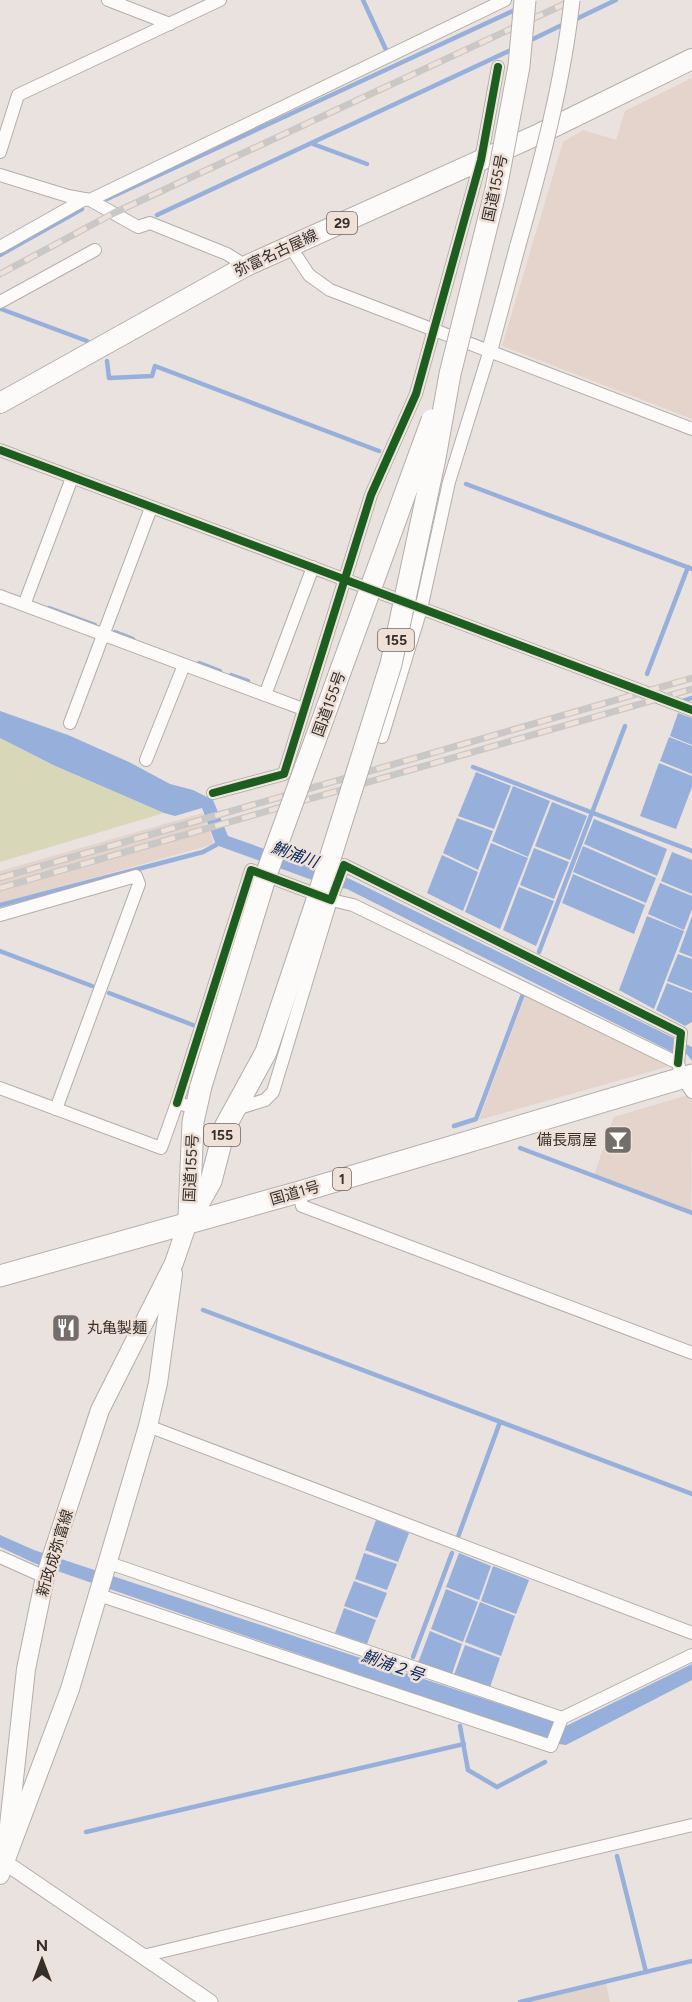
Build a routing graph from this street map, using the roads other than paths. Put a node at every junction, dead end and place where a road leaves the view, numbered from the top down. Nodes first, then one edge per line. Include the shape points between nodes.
1 (108, 0) edge
2 (220, 0) edge
3 (506, 0) edge
4 (525, 0) edge
5 (572, 0) edge
6 (170, 24) junction
7 (692, 59) edge
8 (498, 67) dead end
9 (0, 152) edge
10 (481, 160) junction
11 (0, 175) edge
12 (87, 200) junction
13 (290, 246) junction
14 (0, 247) edge
15 (96, 250) dead end
16 (246, 266) junction
17 (0, 302) edge
18 (434, 331) junction
19 (489, 353) junction
20 (450, 374) junction
21 (0, 403) edge
22 (692, 429) edge
23 (0, 450) edge
24 (72, 478) junction
25 (152, 508) junction
26 (313, 567) junction
27 (346, 579) junction
28 (0, 597) edge
29 (24, 605) junction
30 (421, 609) junction
31 (103, 635) junction
32 (184, 665) junction
33 (265, 695) junction
34 (303, 709) junction
35 (692, 710) edge
36 (70, 723) dead end
37 (382, 737) dead end
38 (146, 760) dead end
39 (213, 792) dead end
40 (333, 895) junction
41 (0, 915) edge
42 (685, 1073) edge
43 (0, 1088) edge
44 (186, 1106) junction
45 (56, 1109) junction
46 (232, 1110) junction
47 (298, 1192) junction
48 (188, 1222) junction
49 (174, 1263) junction
50 (0, 1276) edge
51 (692, 1353) edge
52 (148, 1426) junction
53 (0, 1557) edge
54 (108, 1566) junction
55 (46, 1574) junction
56 (100, 1593) junction
57 (692, 1633) edge
58 (692, 1655) edge
59 (562, 1718) junction
60 (692, 1825) edge
61 (2, 1865) edge
62 (143, 1956) junction
63 (210, 2002) edge

1 - 6 street
2 - 6 street
3 - 12 street
4 - 20 highway, 国道155号 / 155, bridge via 519,66 496,189
5 - 19 street, bridge via 557,95
6 - 9 street via 18,95
7 - 10 main road, 弥富名古屋線 / 29
8 - 10 street
10 - 13 main road, 弥富名古屋線 / 29
10 - 18 street
11 - 12 street
12 - 14 street
12 - 16 street via 138,227 150,223 227,254
13 - 16 main road, 弥富名古屋線 / 29
13 - 18 street via 309,274 330,290
15 - 17 street
16 - 21 main road, 弥富名古屋線 / 29
18 - 19 street
18 - 27 street via 416,394 371,495
19 - 22 street
19 - 30 street via 449,482
20 - 44 highway, 国道155号 / 155, bridge via 266,874 201,1086
20 - 46 highway, 国道155号 / 155, bridge via 391,664 266,1052
23 - 24 street
24 - 25 street
24 - 29 street
25 - 26 street
25 - 31 street
26 - 27 street
26 - 33 street
27 - 30 street
27 - 34 street
28 - 29 street
29 - 31 street
30 - 35 street
30 - 37 street
31 - 32 street
31 - 36 street
32 - 33 street
32 - 38 street
33 - 34 street
34 - 39 street via 284,774
40 - 42 street
40 - 42 street via 344,865 681,1033
40 - 44 street via 251,870
40 - 46 street via 273,1092 265,1100
41 - 45 street via 136,876 139,884
42 - 47 highway, 国道1号 / 1
43 - 45 street
44 - 45 street via 160,1148
44 - 48 highway, 国道155号 / 155
46 - 48 highway, 国道155号 / 155 via 211,1181
47 - 48 highway, 国道1号 / 1
47 - 51 street via 302,1206
48 - 49 main road, 新政成弥富線
48 - 50 highway, 国道1号 / 1
49 - 52 main road, 新政成弥富線 via 158,1383
49 - 55 main road, 新政成弥富線 via 100,1410
52 - 54 main road, 新政成弥富線
52 - 57 street
53 - 55 street
54 - 56 main road, 新政成弥富線
54 - 59 street
55 - 61 main road, 新政成弥富線 via 26,1669
56 - 59 street via 551,1746
56 - 61 main road, 新政成弥富線 via 70,1689
58 - 59 street
60 - 62 street
61 - 62 street
62 - 63 street

